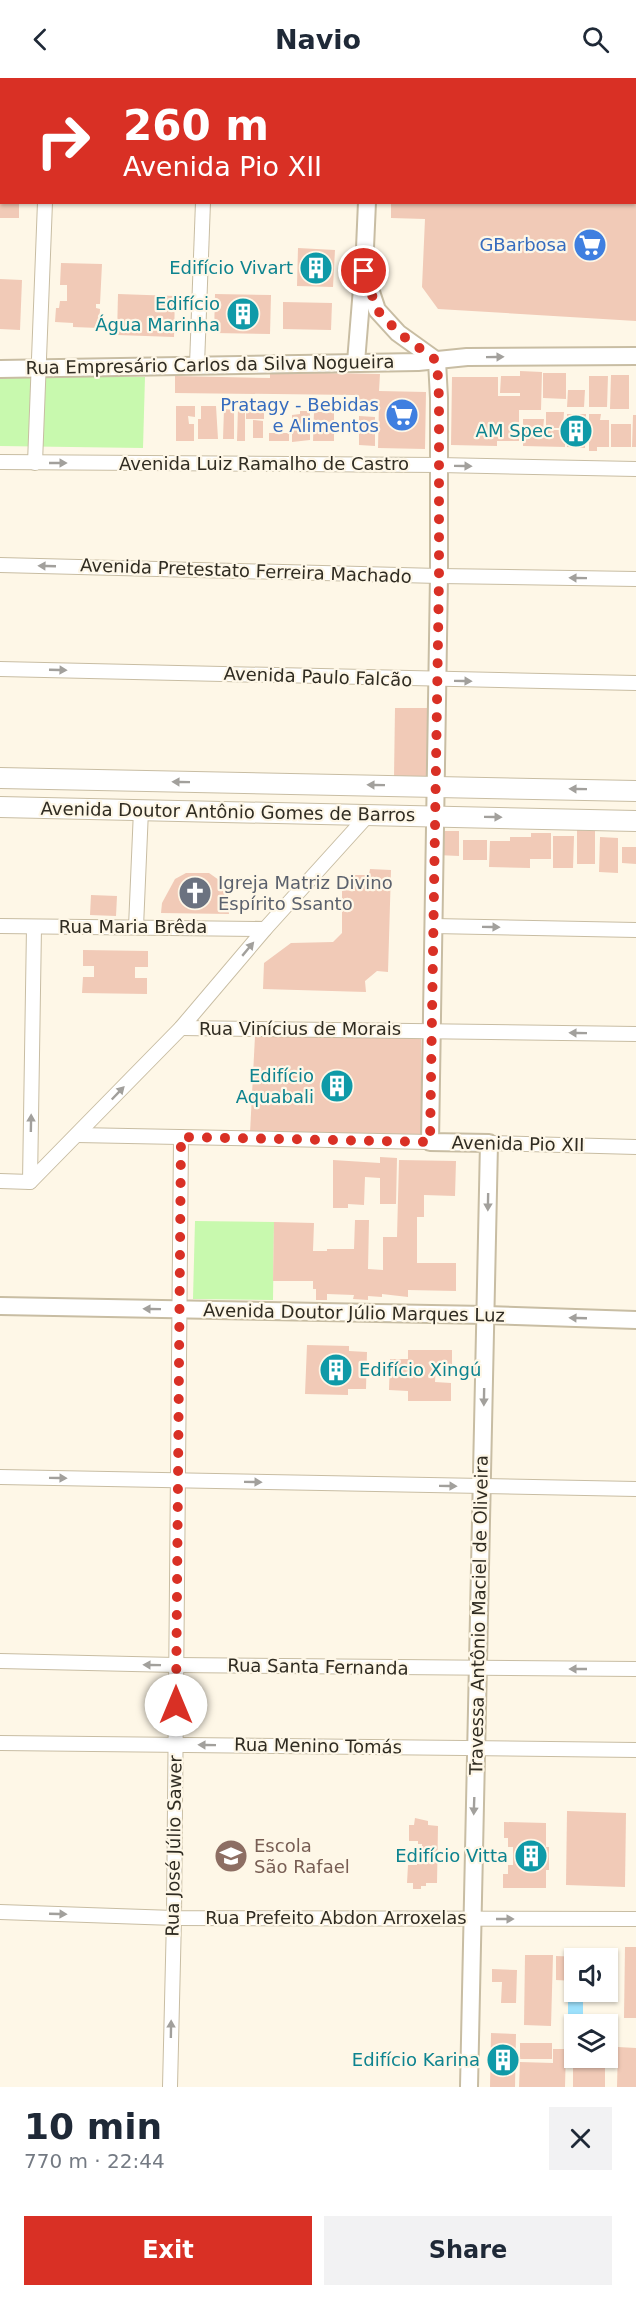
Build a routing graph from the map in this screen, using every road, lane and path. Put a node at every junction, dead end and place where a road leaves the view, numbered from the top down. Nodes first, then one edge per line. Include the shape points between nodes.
1 (45, 204) edge
2 (202, 204) edge
3 (368, 204) edge
4 (364, 271) junction
5 (636, 356) edge
6 (437, 361) junction
7 (356, 362) junction
8 (197, 365) junction
9 (37, 368) junction
10 (0, 369) edge
11 (0, 462) edge
12 (35, 463) junction
13 (439, 465) junction
14 (636, 469) edge
15 (0, 565) edge
16 (439, 576) junction
17 (636, 579) edge
18 (0, 669) edge
19 (436, 680) junction
20 (636, 683) edge
21 (0, 778) edge
22 (435, 787) junction
23 (636, 791) edge
24 (0, 807) edge
25 (141, 810) junction
26 (369, 814) junction
27 (434, 816) junction
28 (636, 820) edge
29 (0, 926) edge
30 (433, 926) junction
31 (34, 927) junction
32 (136, 927) junction
33 (265, 929) junction
34 (636, 930) edge
35 (181, 1028) junction
36 (431, 1030) junction
37 (636, 1034) edge
38 (77, 1135) junction
39 (181, 1137) junction
40 (430, 1142) junction
41 (489, 1143) junction
42 (636, 1147) edge
43 (0, 1181) edge
44 (30, 1182) junction
45 (0, 1306) edge
46 (179, 1310) junction
47 (486, 1315) junction
48 (636, 1320) edge
49 (0, 1477) edge
50 (178, 1480) junction
51 (482, 1486) junction
52 (636, 1489) edge
53 (0, 1661) edge
54 (176, 1665) junction
55 (478, 1668) junction
56 (636, 1669) edge
57 (0, 1743) edge
58 (176, 1745) junction
59 (476, 1748) junction
60 (636, 1750) edge
61 (0, 1912) edge
62 (174, 1918) junction
63 (471, 1919) junction
64 (636, 1919) edge
65 (170, 2087) edge
66 (469, 2087) edge

1 - 9 street
2 - 8 street
3 - 4 street
4 - 6 street via 377,310 399,333
4 - 7 street
6 -> 5 street, Rua Empresário Carlos da Silva Nogueira via 467,357
6 - 7 street, Rua Empresário Carlos da Silva Nogueira
6 - 13 street
7 - 8 street, Rua Empresário Carlos da Silva Nogueira
8 - 9 street, Rua Empresário Carlos da Silva Nogueira
9 - 10 street, Rua Empresário Carlos da Silva Nogueira
9 - 12 street
11 - 12 street, Avenida Luiz Ramalho de Castro
12 -> 13 street, Avenida Luiz Ramalho de Castro
13 -> 14 street, Avenida Luiz Ramalho de Castro
13 - 16 street
16 -> 15 street, Avenida Pretestato Ferreira Machado
17 -> 16 street, Avenida Pretestato Ferreira Machado
16 - 19 street
18 -> 19 street, Avenida Paulo Falcão
19 -> 20 street, Avenida Paulo Falcão
19 - 22 street
22 -> 21 main road, Avenida Doutor Antônio Gomes de Barros
23 -> 22 main road, Avenida Doutor Antônio Gomes de Barros
22 - 27 street
24 - 25 main road, Avenida Doutor Antônio Gomes de Barros
25 - 26 main road, Avenida Doutor Antônio Gomes de Barros
25 - 32 street
26 - 27 main road, Avenida Doutor Antônio Gomes de Barros
26 - 33 street
27 -> 28 main road, Avenida Doutor Antônio Gomes de Barros
27 - 30 street
29 - 31 street, Rua Maria Brêda
30 -> 34 street
30 - 36 street
31 - 32 street, Rua Maria Brêda
44 -> 31 street
32 - 33 street, Rua Maria Brêda
35 -> 33 street
35 - 36 street, Rua Vinícius de Morais
38 -> 35 street
37 -> 36 street, Rua Vinícius de Morais
36 - 40 street
38 - 39 street, Avenida Pio XII
38 - 44 street
39 - 40 street, Avenida Pio XII
39 - 46 street, Rua José Júlio Sawer
40 - 41 street, Avenida Pio XII
41 - 42 street, Avenida Pio XII
41 -> 47 street, Travessa Antônio Maciel de Oliveira
43 - 44 street
46 -> 45 street, Avenida Doutor Júlio Marques Luz
46 - 47 street, Avenida Doutor Júlio Marques Luz
46 - 50 street, Rua José Júlio Sawer
48 -> 47 street, Avenida Doutor Júlio Marques Luz
47 -> 51 street, Travessa Antônio Maciel de Oliveira
49 -> 50 street
50 -> 51 street
50 - 54 street, Rua José Júlio Sawer
51 - 52 street
51 - 55 street, Travessa Antônio Maciel de Oliveira
54 -> 53 street, Rua Santa Fernanda
54 - 55 street, Rua Santa Fernanda
54 - 58 street, Rua José Júlio Sawer
56 -> 55 street, Rua Santa Fernanda
55 - 59 street, Travessa Antônio Maciel de Oliveira
57 - 58 street, Rua Menino Tomás
59 -> 58 street, Rua Menino Tomás
58 - 62 street, Rua José Júlio Sawer
59 - 60 street, Rua Menino Tomás
59 -> 63 street, Travessa Antônio Maciel de Oliveira
61 -> 62 street, Rua Prefeito Abdon Arroxelas
62 - 63 street, Rua Prefeito Abdon Arroxelas
65 -> 62 street, Rua José Júlio Sawer
63 -> 64 street, Rua Prefeito Abdon Arroxelas
63 - 66 street, Travessa Antônio Maciel de Oliveira

